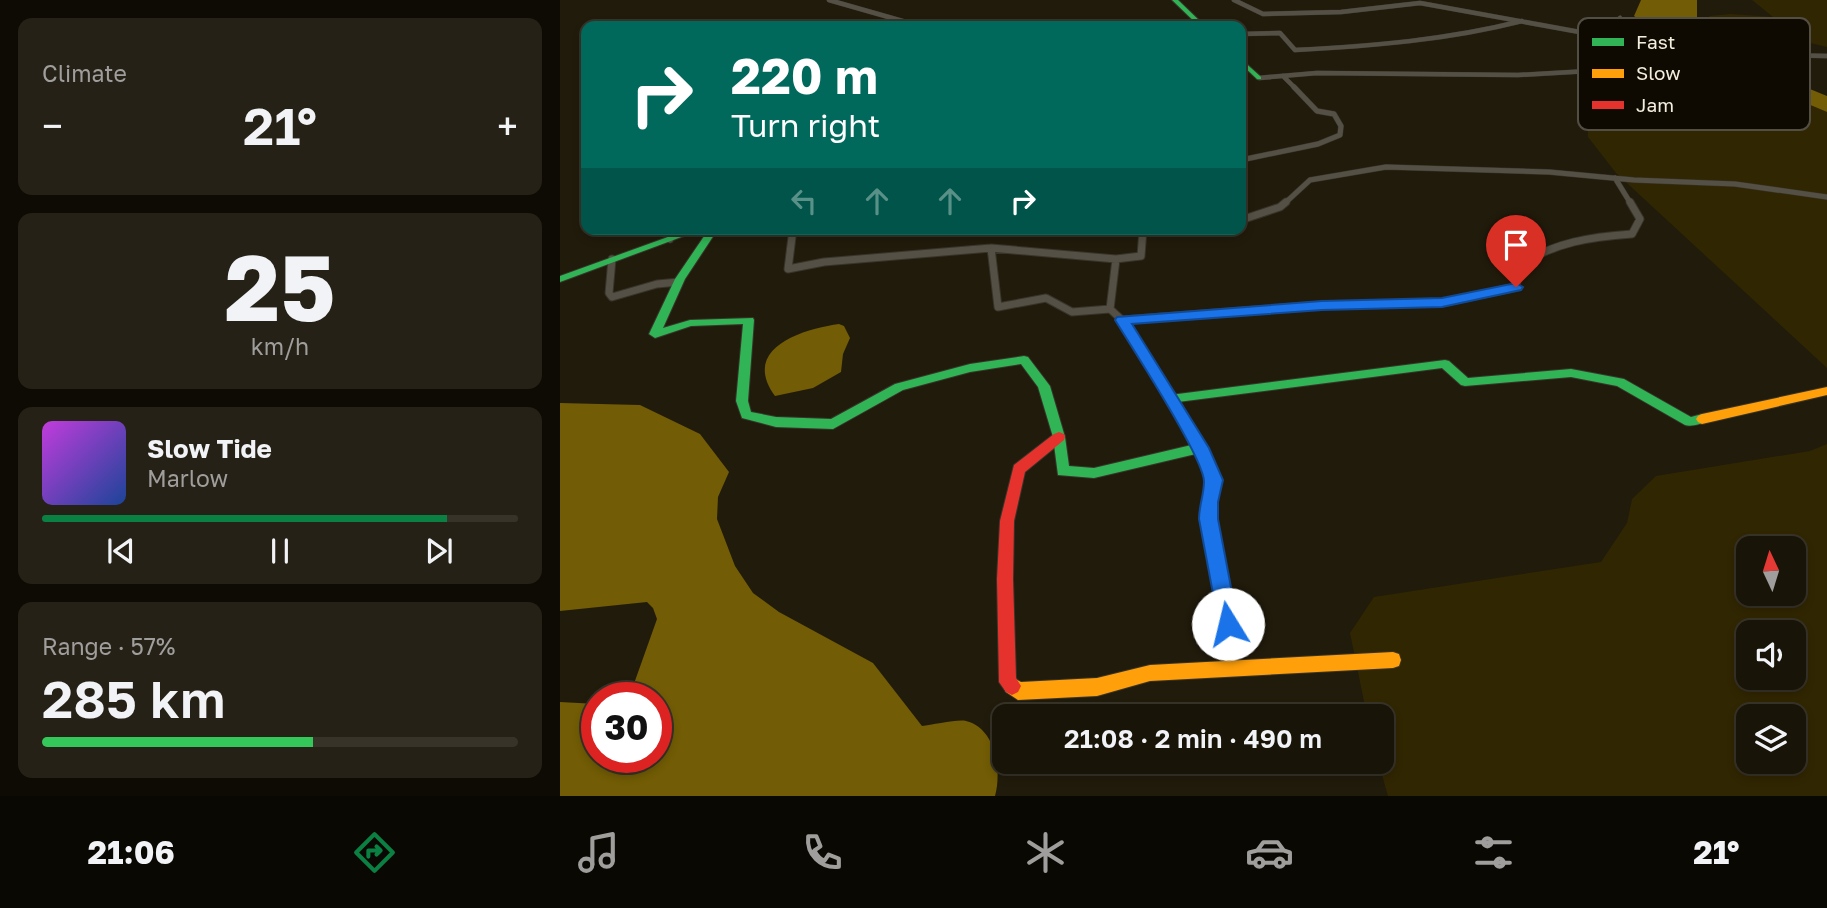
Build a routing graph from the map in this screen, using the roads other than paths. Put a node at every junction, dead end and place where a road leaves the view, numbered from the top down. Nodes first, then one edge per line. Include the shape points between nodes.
1 (829, 0) edge
2 (1175, 0) edge
3 (1234, 0) edge
4 (1524, 20) junction
5 (902, 21) edge
6 (1197, 21) edge
7 (1578, 31) edge
8 (1246, 34) edge
9 (1246, 66) edge
10 (1578, 72) edge
11 (1283, 76) junction
12 (1259, 78) junction
13 (1246, 79) edge
14 (1246, 159) edge
15 (1615, 178) junction
16 (1827, 197) edge
17 (1246, 218) edge
18 (670, 235) edge
19 (709, 235) edge
20 (792, 235) edge
21 (1143, 235) edge
22 (991, 248) junction
23 (612, 259) junction
24 (1116, 259) junction
25 (560, 279) edge
26 (679, 282) junction
27 (1110, 309) junction
28 (1122, 320) junction
29 (1827, 391) edge
30 (1170, 399) junction
31 (1059, 437) junction
32 (1200, 448) junction
33 (1393, 660) dead end
34 (1233, 668) junction

1 - 5 street
2 - 6 street
3 - 4 street via 1263,13 1341,12 1420,3
4 - 7 street
4 - 8 street via 1395,45 1312,51 1295,50 1280,33
9 - 12 street
10 - 11 street
11 - 12 street
11 - 14 street via 1317,111 1334,114 1340,135
12 - 13 street
15 - 16 street via 1735,184
15 - 17 street via 1549,172 1365,169 1310,180 1280,207
15 - 28 street via 1640,219 1632,234 1582,238 1541,249 1520,265 1516,287 1442,303 1322,305
18 - 23 street
19 - 26 street
20 - 22 street via 788,269
21 - 24 street via 1141,256
22 - 24 street
22 - 27 street via 998,307 1046,298 1072,312
23 - 25 street
23 - 26 street via 612,297
24 - 27 street
26 - 31 street via 655,334 690,323 749,320 742,401 746,415 776,422 834,424 899,387 970,368 1024,360 1044,386
27 - 28 street
28 - 30 street
29 - 30 street via 1689,422 1620,382 1571,373 1465,382 1445,364
30 - 32 street
31 - 32 street via 1063,471 1094,473
31 - 34 street via 1019,470 1007,521 1008,682 1018,691 1097,687 1150,674
32 - 34 street via 1214,480 1208,519
33 - 34 street

